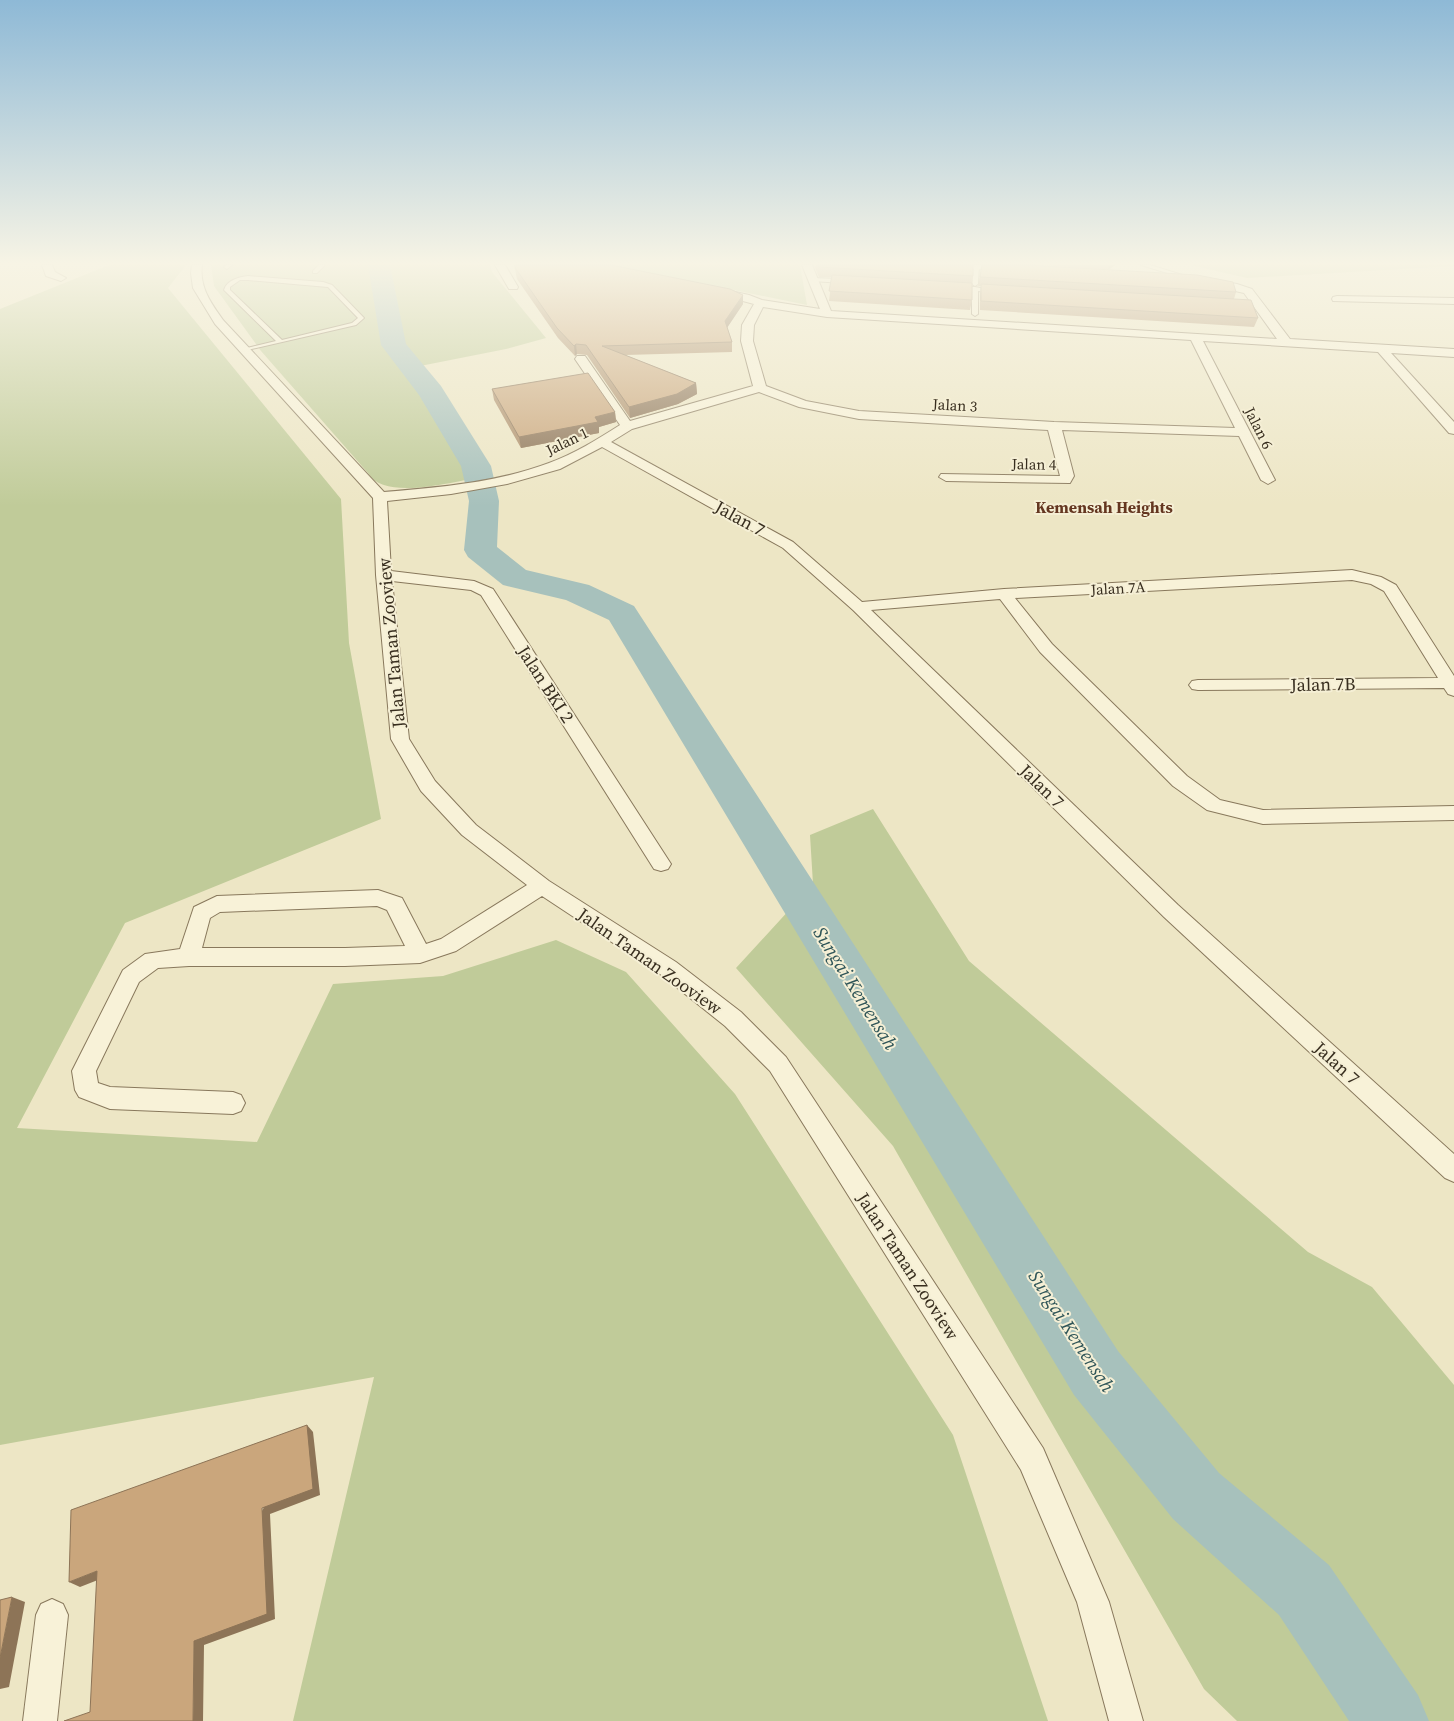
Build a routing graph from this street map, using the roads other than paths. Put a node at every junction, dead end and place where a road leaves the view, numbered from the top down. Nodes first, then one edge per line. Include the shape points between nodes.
1 (241, 345) edge
2 (266, 345) edge
3 (748, 345) edge
4 (1198, 345) edge
5 (1362, 345) edge
6 (1380, 347) junction
7 (245, 350) junction
8 (1454, 353) edge
9 (581, 359) dead end
10 (760, 388) junction
11 (1451, 423) edge
12 (627, 426) junction
13 (1054, 426) junction
14 (1243, 432) junction
15 (602, 442) junction
16 (946, 477) dead end
17 (1268, 480) dead end
18 (380, 497) junction
19 (384, 575) junction
20 (1004, 594) junction
21 (859, 607) junction
22 (1198, 685) dead end
23 (1451, 686) edge
24 (1454, 813) edge
25 (661, 864) dead end
26 (542, 886) junction
27 (420, 954) junction
28 (189, 957) junction
29 (233, 1103) dead end
30 (1454, 1170) edge
31 (52, 1615) dead end
32 (40, 1721) edge
33 (1126, 1721) edge

1 - 7 street
2 - 7 lane
3 - 10 street
4 - 14 street, Jalan 6
5 - 6 street
6 - 8 street
6 - 11 street
7 - 18 street
9 - 12 street
10 - 12 street, Jalan 1
10 - 13 street, Jalan 3 via 803,404 859,415
12 - 15 street, Jalan 1
13 - 14 street, Jalan 3
13 - 16 street, Jalan 4 via 1067,476 1065,480
14 - 17 street, Jalan 6
15 - 18 street, Jalan 1 via 555,466 507,480
15 - 21 street, Jalan 7 via 788,545
18 - 19 street, Jalan Taman Zooview
19 - 25 street, Jalan BKI 2 via 474,586 487,592
19 - 26 street, Jalan Taman Zooview via 400,739 428,786 469,830
20 - 21 street, Jalan 7A
20 - 23 street, Jalan 7A via 1352,575 1376,580 1390,588
20 - 24 street via 1046,648 1180,781 1214,804 1263,817
21 - 30 street, Jalan 7 via 1171,912
22 - 23 street, Jalan 7B
26 - 27 street via 448,945
26 - 33 street, Jalan Taman Zooview via 668,968 733,1019 778,1064 1032,1459 1093,1602
27 - 28 street via 345,958
27 - 28 street via 395,904 378,898 218,904 202,913
28 - 29 street via 153,960 132,976 84,1071 87,1090 110,1098
31 - 32 street

